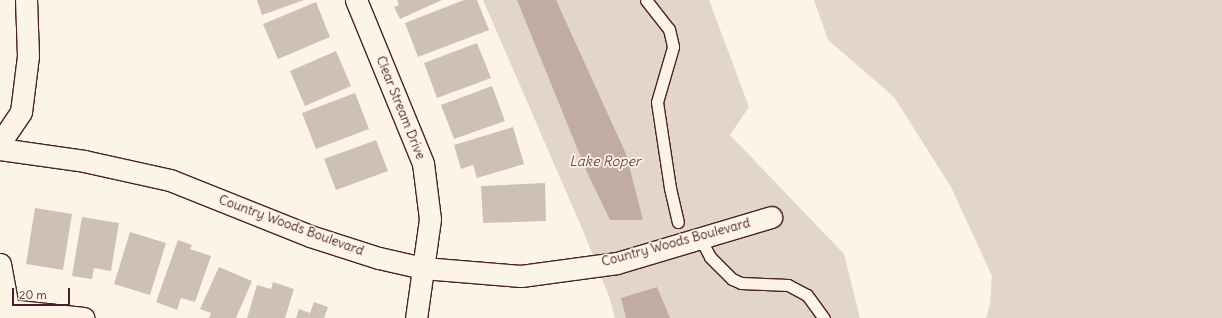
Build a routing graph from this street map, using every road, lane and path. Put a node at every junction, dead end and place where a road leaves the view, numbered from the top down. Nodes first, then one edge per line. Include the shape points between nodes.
1 (26, 0) edge
2 (356, 0) edge
3 (646, 0) edge
4 (0, 143) edge
5 (0, 149) edge
6 (771, 217) dead end
7 (678, 222) dead end
8 (700, 238) junction
9 (0, 264) edge
10 (423, 268) junction
11 (9, 314) edge
12 (84, 318) edge
13 (416, 318) edge
14 (824, 318) edge

1 - 4 street via 28,56 21,112
2 - 10 street, Clear Stream Drive via 423,163 430,219
3 - 7 lane via 669,29 673,48 657,102 670,188
5 - 10 street, Country Woods Boulevard via 84,161 170,180 310,236 379,258
6 - 8 street, Country Woods Boulevard
8 - 10 street, Country Woods Boulevard via 617,263 521,276
8 - 14 lane via 710,257 732,279 741,283 788,285 807,295
9 - 11 street
10 - 13 street, Clear Stream Drive
11 - 12 street

